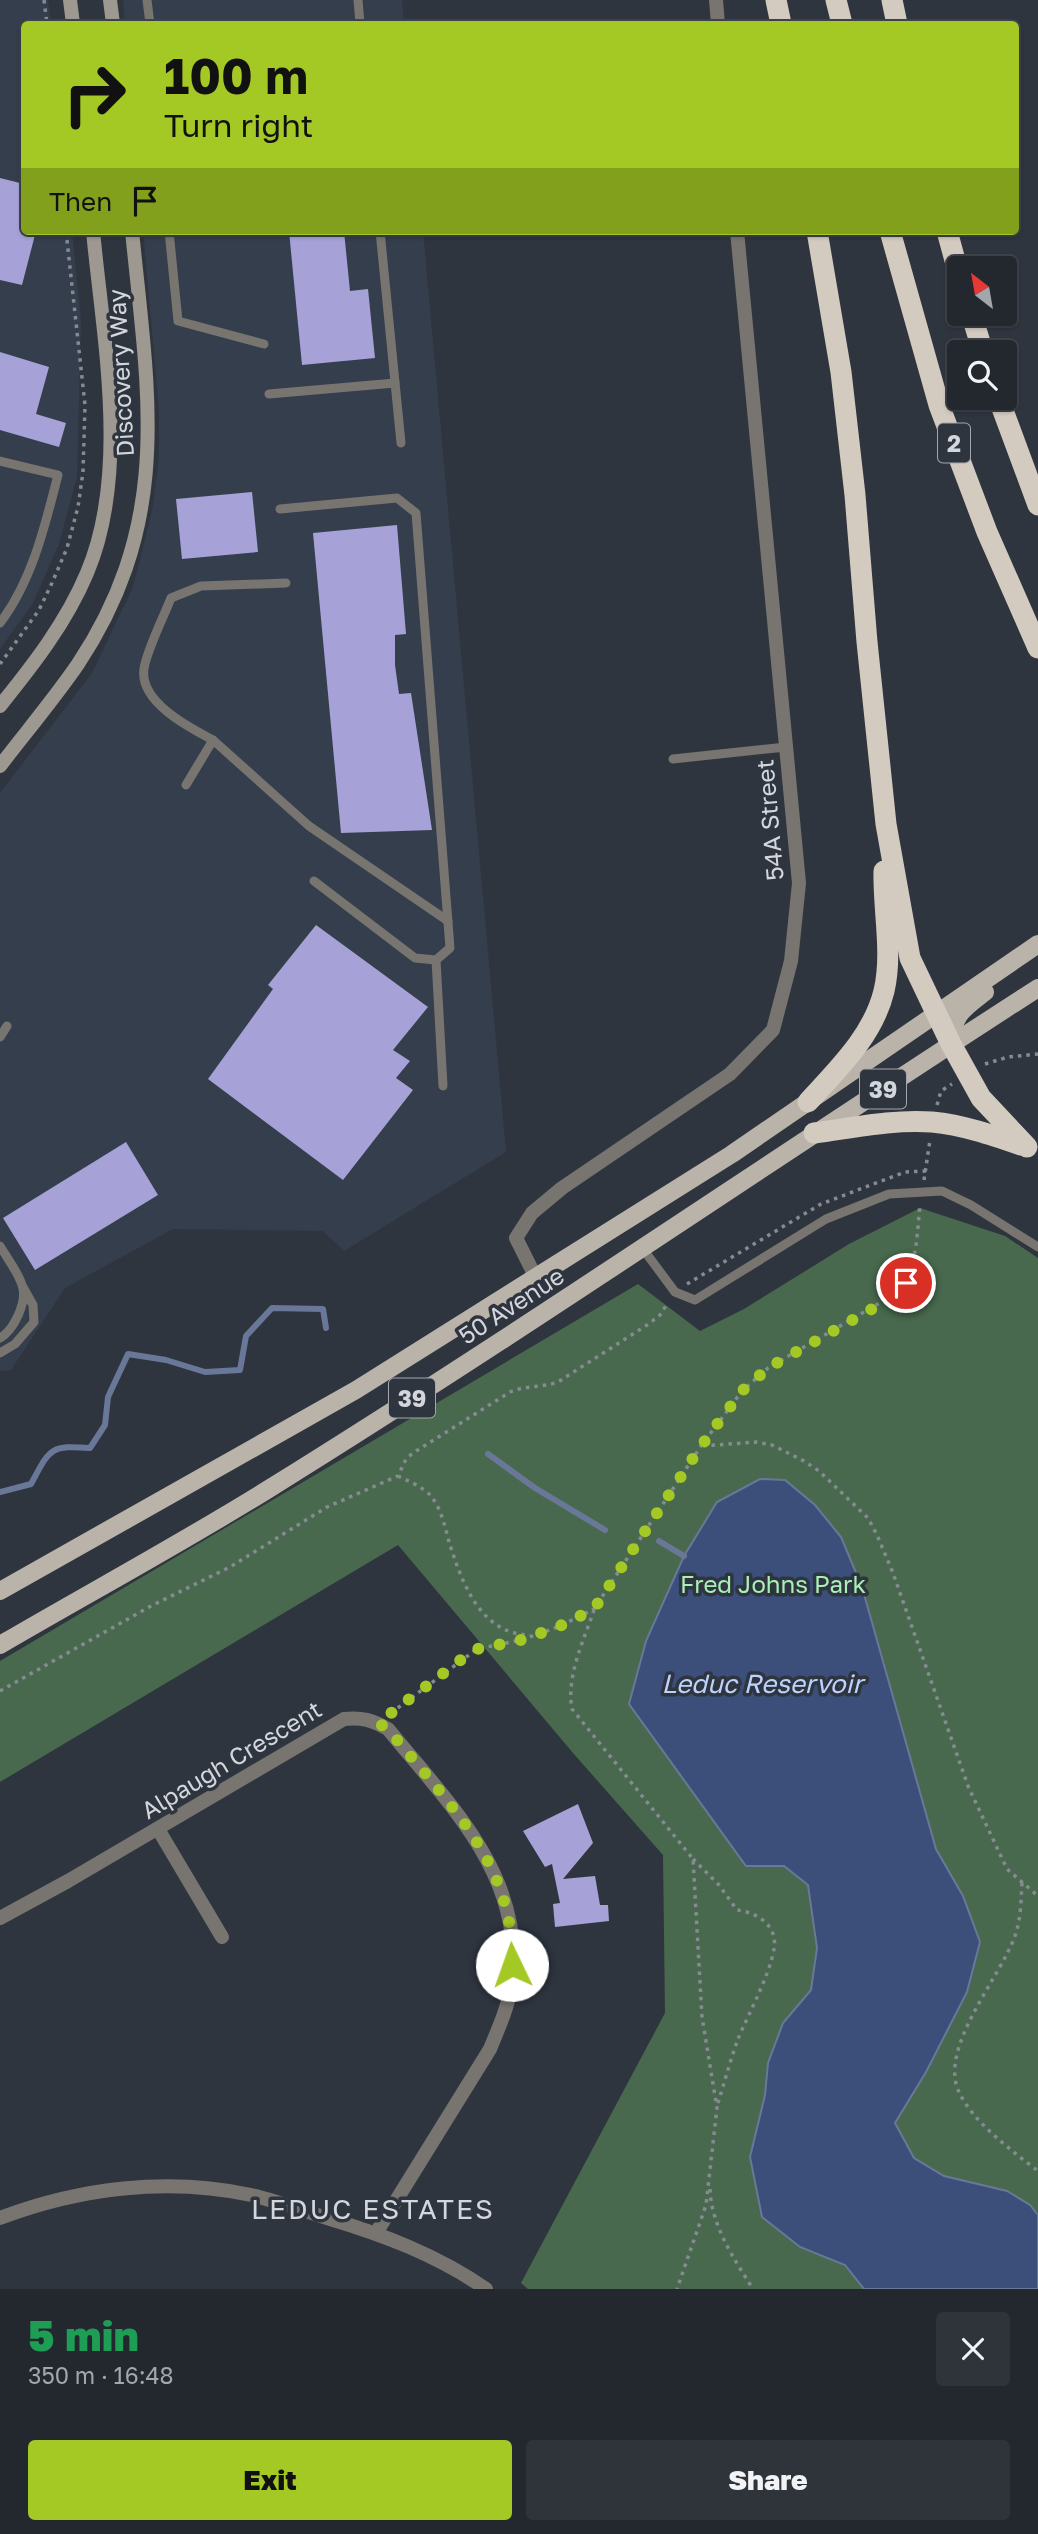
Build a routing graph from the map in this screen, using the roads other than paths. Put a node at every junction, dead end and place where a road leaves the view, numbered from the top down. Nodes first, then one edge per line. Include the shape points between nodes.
1 (70, 0) edge
2 (110, 0) edge
3 (147, 0) edge
4 (358, 0) edge
5 (716, 0) edge
6 (776, 0) edge
7 (836, 0) edge
8 (891, 0) edge
9 (73, 21) edge
10 (113, 21) edge
11 (150, 21) edge
12 (360, 21) edge
13 (718, 21) edge
14 (780, 21) edge
15 (841, 21) edge
16 (896, 21) edge
17 (93, 235) edge
18 (132, 235) edge
19 (169, 235) edge
20 (380, 235) edge
21 (737, 235) edge
22 (818, 235) edge
23 (891, 235) edge
24 (948, 235) edge
25 (954, 256) edge
26 (264, 344) dead end
27 (395, 383) junction
28 (269, 394) dead end
29 (1004, 410) edge
30 (401, 443) dead end
31 (0, 461) edge
32 (1038, 505) edge
33 (279, 509) dead end
34 (286, 583) dead end
35 (0, 623) edge
36 (1038, 648) edge
37 (0, 706) edge
38 (213, 740) junction
39 (786, 747) junction
40 (673, 759) dead end
41 (0, 766) edge
42 (186, 785) dead end
43 (886, 824) junction
44 (314, 881) dead end
45 (448, 921) junction
46 (1038, 944) edge
47 (1038, 951) edge
48 (436, 960) junction
49 (1038, 989) edge
50 (936, 1013) junction
51 (7, 1026) dead end
52 (0, 1037) edge
53 (951, 1044) junction
54 (443, 1086) dead end
55 (808, 1102) junction
56 (814, 1133) junction
57 (1032, 1150) edge
58 (0, 1246) edge
59 (1038, 1247) edge
60 (643, 1249) junction
61 (535, 1276) junction
62 (23, 1287) junction
63 (0, 1338) edge
64 (0, 1353) edge
65 (79, 1547) junction
66 (0, 1580) edge
67 (0, 1591) edge
68 (0, 1644) edge
69 (158, 1829) junction
70 (0, 1918) edge
71 (222, 1937) dead end
72 (0, 2218) edge
73 (376, 2233) junction
74 (486, 2289) edge

1 - 9 street
2 - 10 street
3 - 11 lane
4 - 12 lane
5 - 13 street
6 - 14 highway
7 - 15 highway
8 - 16 highway
17 - 37 street, Discovery Way via 110,409 108,498 88,572 74,601
18 - 41 street, Discovery Way via 149,423 140,522 121,580 92,639
19 - 26 lane via 178,321
20 - 27 lane
21 - 39 street, 54A Street
22 - 43 highway via 841,372
23 - 36 highway, 2 via 939,405
24 - 25 highway
27 - 28 lane
27 - 30 lane
29 - 32 highway, 2
31 - 35 lane via 58,475 43,538
33 - 45 lane via 397,498 416,513
34 - 38 lane via 201,586 171,597 144,668 144,682 178,721
38 - 42 lane
38 - 45 lane via 309,826
39 - 40 lane
39 - 61 street, 54A Street via 799,883 790,961 773,1030 730,1074 532,1213 516,1238
43 - 50 highway via 910,958
43 - 55 highway via 884,990 865,1034
44 - 48 lane via 415,958
45 - 48 lane via 450,948
46 - 50 main road, 50 Avenue / 39
47 - 53 main road via 960,1012
48 - 54 lane
49 - 53 main road, 50 Avenue / 39
50 - 53 highway
50 - 55 main road, 50 Avenue / 39
51 - 52 lane
53 - 56 main road, 50 Avenue / 39
53 - 57 highway via 981,1098
55 - 61 main road, 50 Avenue / 39 via 733,1154
56 - 57 highway via 932,1122 984,1132
56 - 60 main road, 50 Avenue / 39
58 - 62 lane
59 - 60 lane via 942,1191 889,1194 826,1219 695,1300 675,1292
60 - 68 main road, 50 Avenue / 39 via 264,1491
61 - 65 main road, 50 Avenue / 39 via 356,1390
62 - 63 lane via 9,1333
62 - 64 lane via 33,1305 34,1322
65 - 66 main road
65 - 67 main road, 50 Avenue / 39
69 - 70 street, Alpaugh Crescent
69 - 71 street
69 - 73 street, Alpaugh Crescent via 344,1719 359,1717 388,1729 495,1872 513,1947 512,1982 504,2016 490,2049
72 - 73 street via 89,2193 170,2186 252,2195
73 - 74 street via 434,2257

